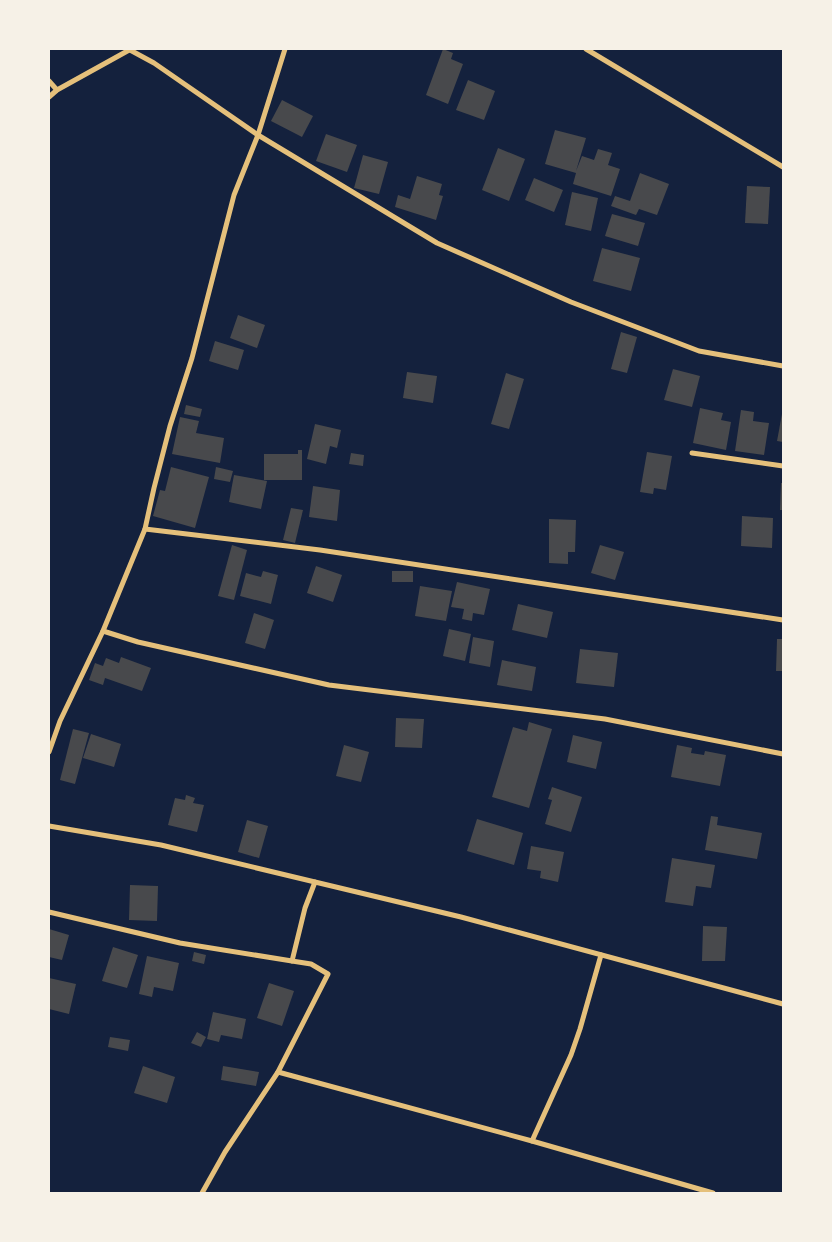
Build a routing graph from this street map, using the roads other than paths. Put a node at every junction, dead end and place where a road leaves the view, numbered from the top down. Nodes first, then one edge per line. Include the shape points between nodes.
1 (131, 49) edge
2 (285, 49) edge
3 (586, 49) edge
4 (49, 81) edge
5 (57, 90) junction
6 (49, 97) edge
7 (258, 135) junction
8 (783, 167) edge
9 (783, 366) edge
10 (692, 453) dead end
11 (783, 466) edge
12 (145, 529) junction
13 (783, 620) edge
14 (103, 631) junction
15 (49, 752) edge
16 (783, 754) edge
17 (49, 826) edge
18 (314, 882) junction
19 (49, 912) edge
20 (601, 955) junction
21 (292, 961) junction
22 (783, 1004) edge
23 (278, 1072) junction
24 (532, 1141) junction
25 (202, 1193) edge
26 (713, 1193) edge

1 - 5 street
1 - 7 street
2 - 7 street
3 - 8 street
4 - 5 street
5 - 6 street
7 - 9 street via 437,243 562,298 699,351
7 - 12 street via 234,195
10 - 11 street
12 - 13 street via 320,550
12 - 14 street
14 - 15 street via 60,721
14 - 16 street via 138,642 329,685 605,719
17 - 18 street via 161,845
18 - 20 street
18 - 21 street
19 - 21 street via 180,943
20 - 22 street
20 - 24 street via 580,1029
21 - 23 street via 311,964 328,974
23 - 24 street
23 - 25 street
24 - 26 street

